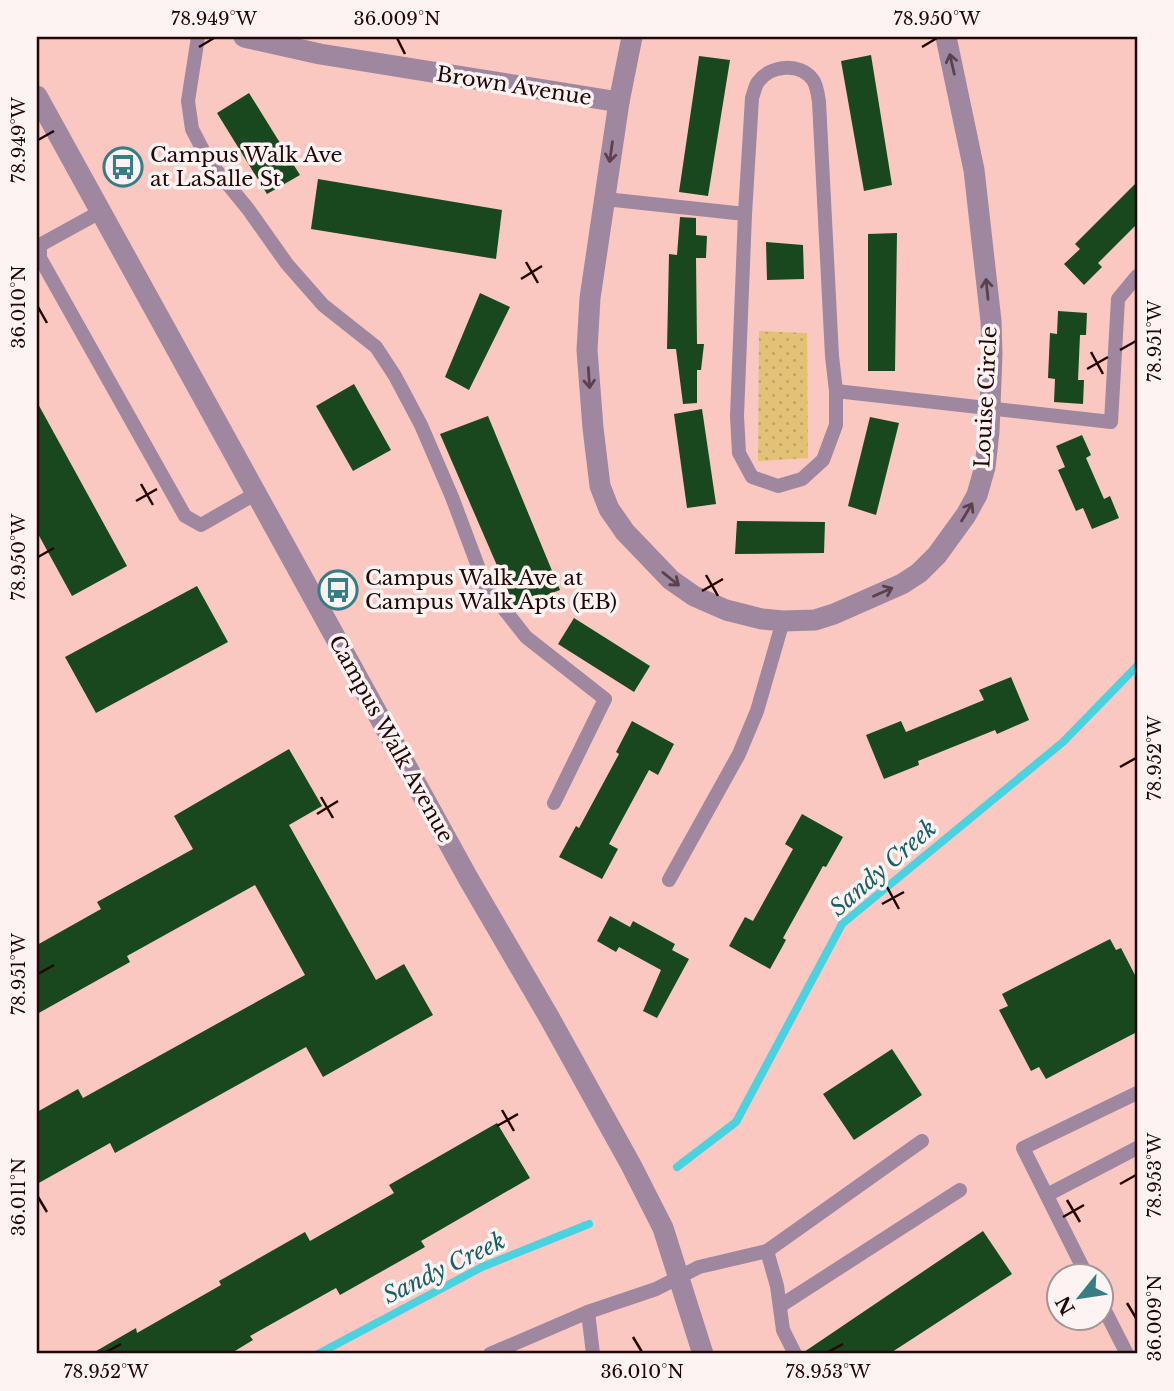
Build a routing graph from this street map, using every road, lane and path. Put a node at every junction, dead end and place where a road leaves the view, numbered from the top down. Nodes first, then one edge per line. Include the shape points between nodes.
1 (198, 37) edge
2 (244, 37) edge
3 (632, 37) edge
4 (946, 37) edge
5 (37, 96) edge
6 (619, 102) junction
7 (605, 199) junction
8 (100, 212) junction
9 (745, 215) junction
10 (1137, 276) edge
11 (836, 391) junction
12 (989, 410) junction
13 (255, 494) junction
14 (783, 621) junction
15 (554, 803) dead end
16 (669, 880) dead end
17 (1137, 1093) edge
18 (922, 1141) dead end
19 (1137, 1148) edge
20 (960, 1191) dead end
21 (1047, 1195) junction
22 (767, 1251) junction
23 (1080, 1262) edge
24 (679, 1276) junction
25 (780, 1307) junction
26 (588, 1312) junction
27 (1114, 1328) edge
28 (490, 1354) edge
29 (593, 1354) edge
30 (703, 1354) edge
31 (795, 1354) edge
32 (1127, 1354) edge

1 - 15 lane via 188,101 192,129 208,160 287,264 323,305 376,347 395,376 452,497 485,586 526,637 605,699
2 - 6 street, Brown Avenue via 320,54
3 - 6 street, Louise Circle
12 -> 4 street, Louise Circle via 991,321 974,170
5 - 8 street, Campus Walk Avenue
6 -> 7 street, Louise Circle
7 - 9 lane
7 -> 14 street, Louise Circle via 587,350 600,486 609,509 649,560 694,596 726,610
8 - 13 street, Campus Walk Avenue
8 - 13 lane via 40,245 40,258 184,516 201,525
9 - 11 lane via 737,416 739,453 752,477 778,486 802,479 823,460 836,425
9 - 11 lane via 752,98 757,83 784,67 806,72 819,102
10 - 12 lane via 1118,299 1111,422
11 - 12 lane
14 -> 12 street, Louise Circle via 834,614 902,584 926,566 977,495 985,467
13 - 24 street, Campus Walk Avenue via 631,1165 663,1228
14 - 16 lane via 757,711 739,754
17 - 21 lane via 1023,1148
18 - 22 lane
19 - 21 lane
20 - 25 lane
21 - 23 lane
22 - 24 lane
22 - 25 lane
24 - 26 lane via 656,1289
24 - 30 street, Campus Walk Avenue
25 - 31 lane via 783,1330
26 - 28 lane
26 - 29 lane
27 - 32 lane

